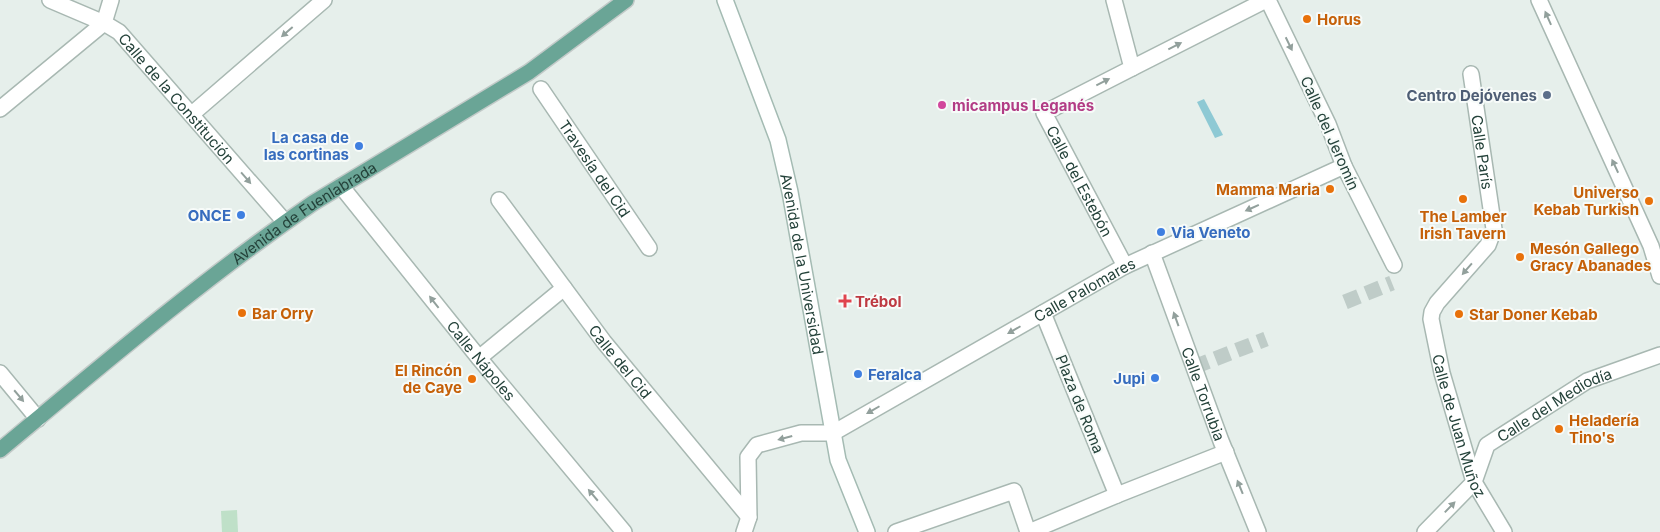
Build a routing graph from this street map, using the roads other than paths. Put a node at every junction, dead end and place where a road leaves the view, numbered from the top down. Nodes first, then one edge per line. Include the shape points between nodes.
1 (50, 0) edge
2 (111, 0) edge
3 (324, 0) edge
4 (626, 0) edge
5 (725, 0) edge
6 (1114, 0) edge
7 (1267, 0) edge
8 (1540, 0) edge
9 (104, 23) junction
10 (1132, 68) junction
11 (1471, 74) dead end
12 (541, 88) dead end
13 (0, 109) edge
14 (192, 114) junction
15 (1344, 166) junction
16 (341, 186) junction
17 (499, 200) dead end
18 (284, 222) junction
19 (649, 248) dead end
20 (1152, 254) junction
21 (1394, 265) dead end
22 (1125, 266) junction
23 (1660, 276) edge
24 (564, 288) junction
25 (1432, 312) joint
26 (1043, 313) junction
27 (1660, 355) edge
28 (479, 358) junction
29 (0, 373) edge
30 (38, 419) junction
31 (833, 433) junction
32 (0, 450) edge
33 (1226, 452) junction
34 (1474, 482) junction
35 (1117, 495) junction
36 (749, 517) junction
37 (624, 532) edge
38 (744, 532) edge
39 (867, 532) edge
40 (896, 532) edge
41 (1028, 532) edge
42 (1258, 532) edge
43 (1425, 532) edge
44 (1504, 532) edge

1 - 9 street, Calle de la Constitución
2 - 9 street
3 -> 14 street
4 - 16 main road, Avenida de Fuenlabrada via 529,72
5 - 31 street, Avenida de la Universidad via 778,140
6 - 10 street
10 -> 7 street, Calle del Jeromín
7 -> 15 street, Calle del Jeromín via 1328,124
23 -> 8 street via 1652,246
9 - 13 street
9 - 14 street, Calle de la Constitución via 119,32
22 -> 10 street, Calle del Estebón via 1044,113
11 -> 25 street, Calle París via 1494,229 1488,245
12 - 19 street, Travesía del Cid
14 -> 18 street, Calle de la Constitución
15 -> 20 street, Calle Palomares
15 - 21 street, Calle del Jeromín
16 - 18 main road, Avenida de Fuenlabrada
28 -> 16 street, Calle Nápoles
17 - 24 street, Calle del Cid
18 - 30 main road, Avenida de Fuenlabrada via 164,314
20 - 22 street, Calle Palomares
33 -> 20 street, Calle Torrubia
22 - 26 street, Calle Palomares
24 - 28 street
24 - 36 street, Calle del Cid via 604,342
25 - 34 street, Calle de Juan Muñoz via 1442,373
26 -> 31 street, Calle Palomares
26 - 35 street, Plaza de Roma
27 - 34 street, Calle del Mediodía via 1588,380 1486,445
37 -> 28 street, Calle Nápoles
29 -> 30 street
30 - 32 main road, Avenida de Fuenlabrada
31 -> 36 street via 801,433 757,445 748,457
31 - 39 street, Avenida de la Universidad via 838,460
33 - 35 street
42 -> 33 street, Calle Torrubia
43 -> 34 street
34 - 44 street, Calle de Juan Muñoz
35 - 41 street
36 - 38 street
40 - 41 street via 1014,491

